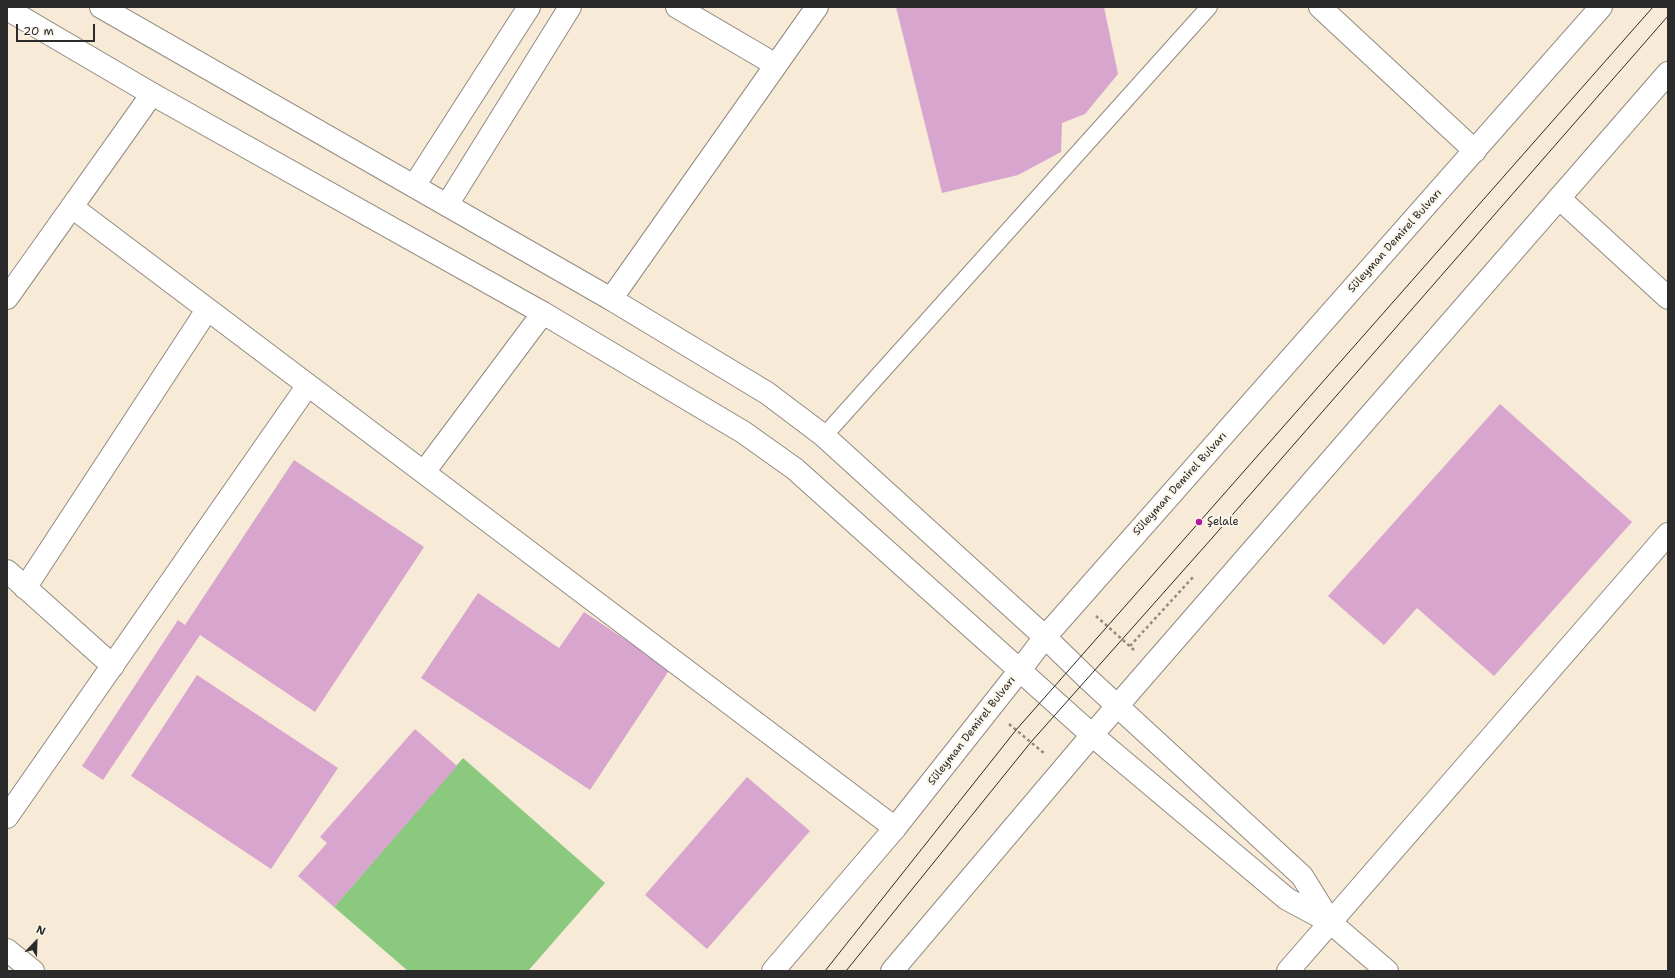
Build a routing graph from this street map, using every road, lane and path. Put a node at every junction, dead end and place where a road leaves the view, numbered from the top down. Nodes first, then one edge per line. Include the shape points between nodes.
1 (101, 7) edge
2 (529, 7) edge
3 (570, 7) edge
4 (677, 7) edge
5 (817, 7) edge
6 (1209, 7) edge
7 (1320, 7) edge
8 (1601, 7) edge
9 (7, 9) edge
10 (776, 65) junction
11 (1668, 73) edge
12 (152, 94) junction
13 (1475, 151) junction
14 (414, 186) junction
15 (1559, 198) junction
16 (448, 205) junction
17 (72, 207) junction
18 (7, 298) edge
19 (1668, 298) edge
20 (611, 299) junction
21 (207, 310) junction
22 (543, 313) junction
23 (308, 385) junction
24 (824, 436) junction
25 (424, 472) junction
26 (1668, 534) edge
27 (7, 571) edge
28 (1194, 576) dead end
29 (25, 588) junction
30 (1077, 600) junction
31 (1045, 637) junction
32 (1130, 646) junction
33 (113, 666) junction
34 (1152, 666) junction
35 (1020, 670) junction
36 (1118, 707) junction
37 (990, 709) junction
38 (1092, 735) junction
39 (1063, 769) junction
40 (7, 817) edge
41 (895, 828) junction
42 (1330, 922) junction
43 (7, 950) edge
44 (33, 971) edge
45 (773, 971) edge
46 (892, 971) edge
47 (1288, 971) edge
48 (1387, 971) edge

1 - 14 street
2 - 14 street
3 - 16 street
4 - 10 street
5 - 10 street
6 - 24 lane
7 - 13 street
8 - 13 street, Süleyman Demirel Bulvarı
9 - 12 street
10 - 20 street
11 - 15 street
12 - 17 street
12 - 22 street
13 - 30 street, Süleyman Demirel Bulvarı
14 - 16 street
15 - 19 street
15 - 34 street
16 - 20 street
17 - 18 street
17 - 21 street
20 - 24 street via 767,393
21 - 23 street
21 - 29 street
22 - 25 street
22 - 35 street via 743,432 795,469
23 - 25 street
23 - 33 street
24 - 31 street
25 - 41 street
26 - 42 street
27 - 29 street
28 - 32 path
29 - 33 street
30 - 31 street, Süleyman Demirel Bulvarı
30 - 32 path
31 - 35 street, Süleyman Demirel Bulvarı
31 - 36 street
32 - 34 path
33 - 40 street
34 - 36 street
35 - 37 street, Süleyman Demirel Bulvarı
35 - 38 street
36 - 38 street
36 - 42 street via 1302,876
37 - 39 path
37 - 41 street, Süleyman Demirel Bulvarı
38 - 39 street
38 - 42 street via 1287,899
39 - 46 street
41 - 45 street, Süleyman Demirel Bulvarı
42 - 47 street
42 - 48 street
43 - 44 street

